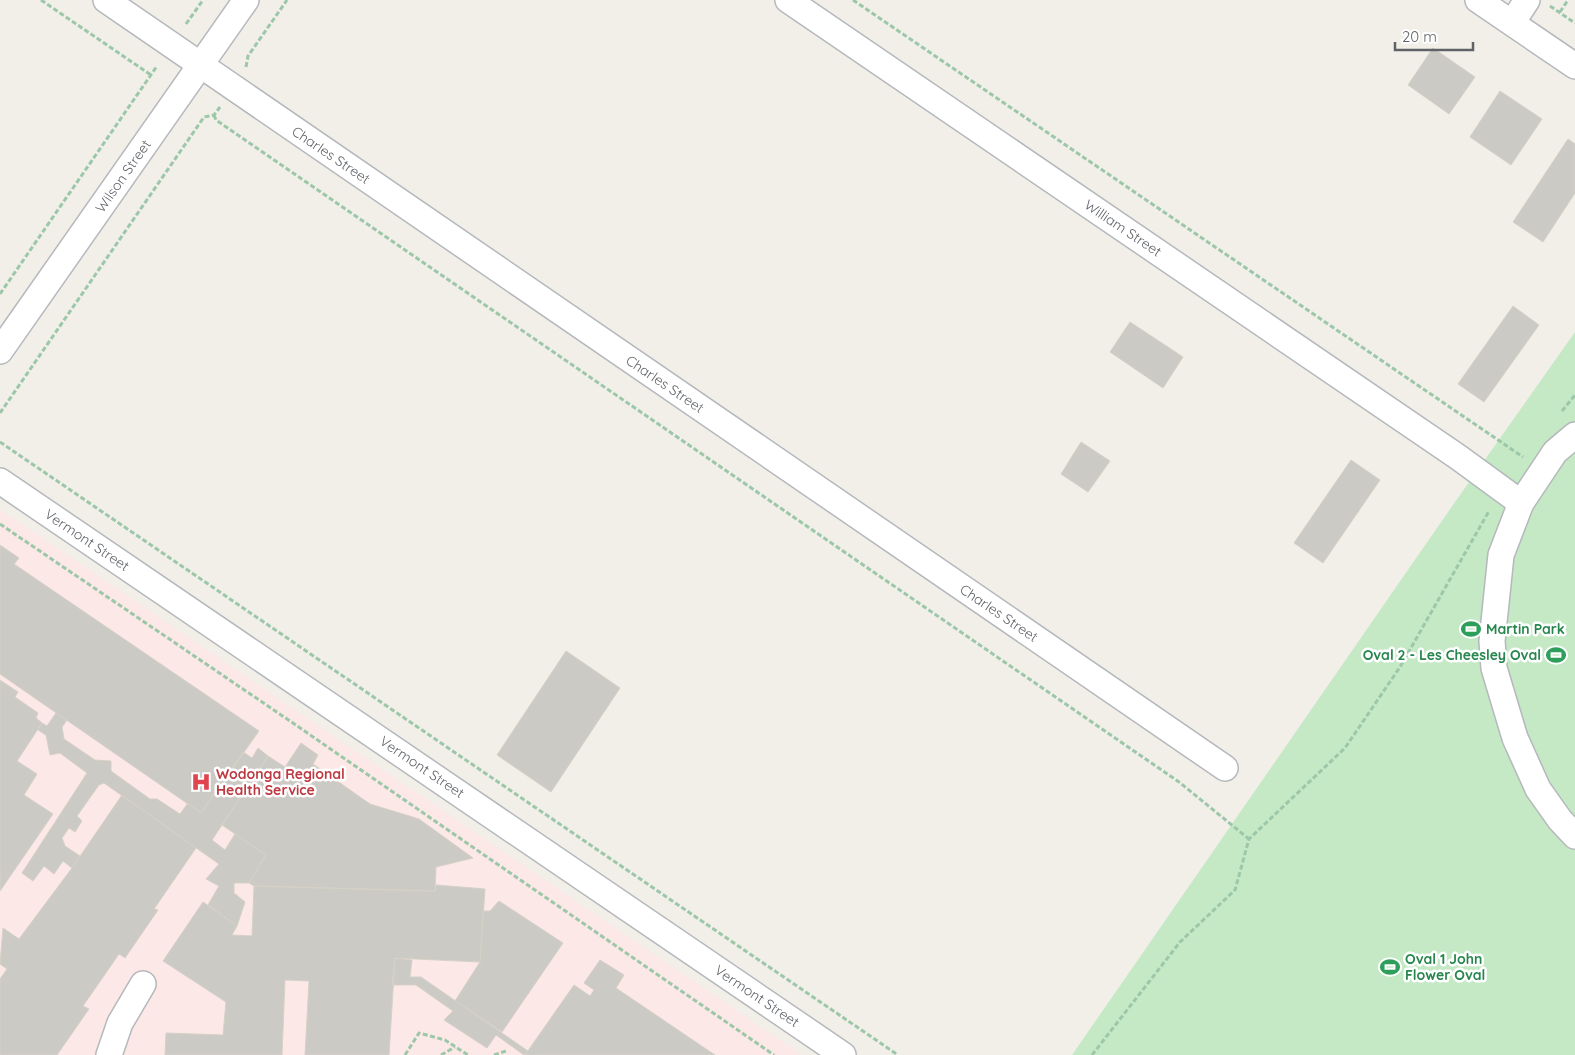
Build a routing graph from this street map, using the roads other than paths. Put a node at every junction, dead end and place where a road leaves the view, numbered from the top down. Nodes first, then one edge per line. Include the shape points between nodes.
1 (106, 0) edge
2 (246, 0) edge
3 (788, 0) edge
4 (1478, 0) edge
5 (1537, 2) edge
6 (1512, 23) junction
7 (200, 65) junction
8 (1575, 66) edge
9 (0, 351) edge
10 (1575, 435) edge
11 (0, 481) edge
12 (1521, 504) junction
13 (1224, 768) dead end
14 (1575, 836) edge
15 (143, 984) dead end
16 (109, 1055) edge
17 (843, 1055) edge

1 - 7 street, Charles Street
2 - 7 street, Wilson Street
3 - 12 street, William Street via 1458,457
4 - 6 street
5 - 6 street
6 - 8 street
7 - 9 street, Wilson Street
7 - 13 street, Charles Street
10 - 12 street via 1555,452
11 - 17 street, Vermont Street
12 - 14 street via 1501,555 1492,641 1494,668 1514,738 1538,789
15 - 16 street via 120,1024

